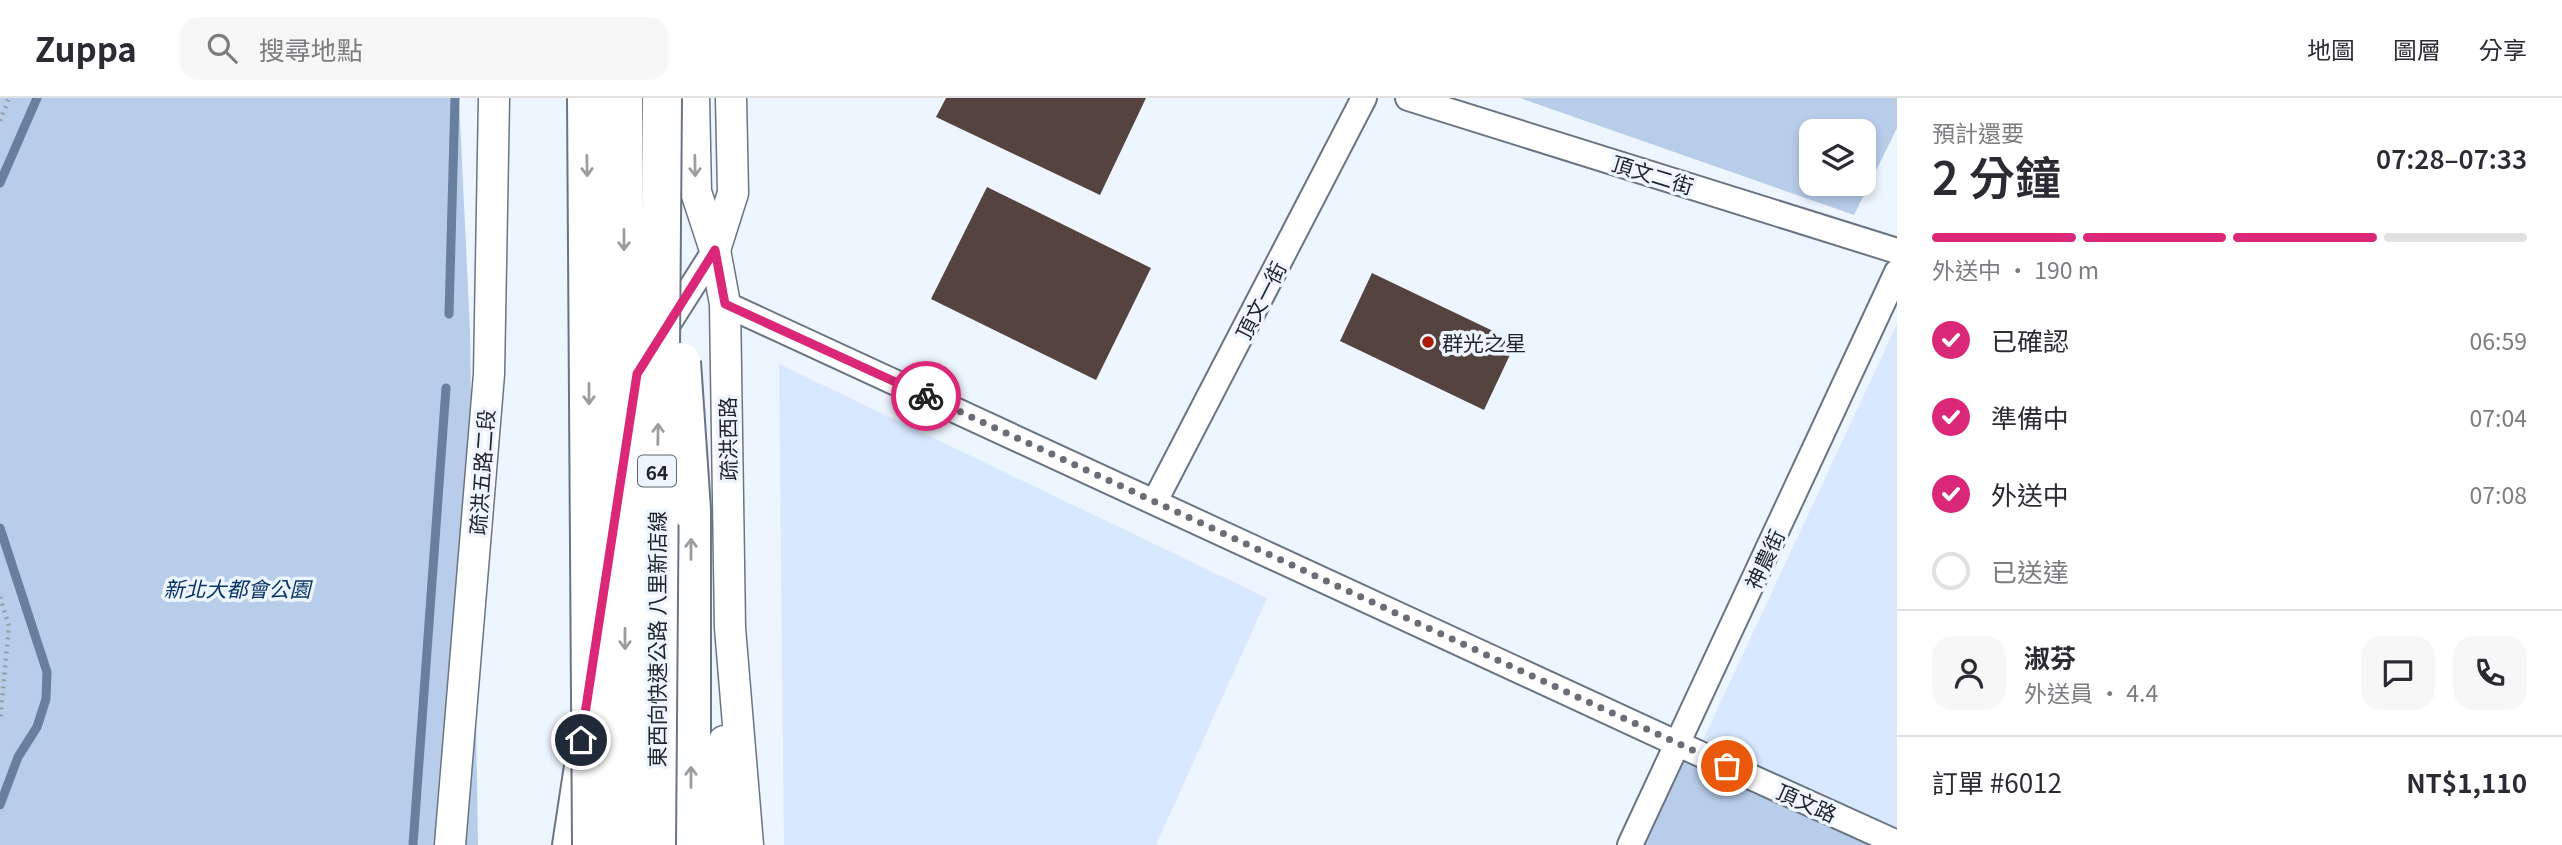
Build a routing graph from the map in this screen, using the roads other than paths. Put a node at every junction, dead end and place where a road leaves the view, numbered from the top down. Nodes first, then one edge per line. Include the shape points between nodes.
1 (494, 98) edge
2 (587, 98) edge
3 (623, 98) edge
4 (663, 98) edge
5 (694, 98) edge
6 (731, 98) edge
7 (1364, 98) edge
8 (1408, 98) edge
9 (715, 250) junction
10 (1897, 251) edge
11 (1897, 272) edge
12 (725, 304) junction
13 (1155, 501) junction
14 (730, 628) junction
15 (1678, 744) junction
16 (1897, 843) edge
17 (450, 845) edge
18 (565, 845) edge
19 (592, 845) edge
20 (624, 845) edge
21 (656, 845) edge
22 (691, 845) edge
23 (718, 845) edge
24 (748, 845) edge
25 (1630, 845) edge

1 - 17 street, 疏洪五路二段 via 489,374
2 -> 19 highway, bridge
3 -> 20 highway, 東西向快速公路 八里新店線 / 64, bridge
21 -> 4 highway, 東西向快速公路 八里新店線 / 64, bridge
22 -> 4 highway, bridge via 691,510
5 -> 9 street, 疏洪西路 via 696,192
6 - 9 street, 疏洪西路 via 733,193
7 - 13 street, 頂文一街
8 - 10 street, 頂文二街
9 - 12 street, 疏洪西路
9 - 18 street via 637,374
11 - 15 street, 神農街
12 - 13 street, 頂文路
12 - 14 street, 疏洪西路
13 - 15 street, 頂文路
14 - 23 street, 疏洪西路
14 - 24 street, 疏洪西路
15 - 16 street, 頂文路
15 - 25 street, 神農街

